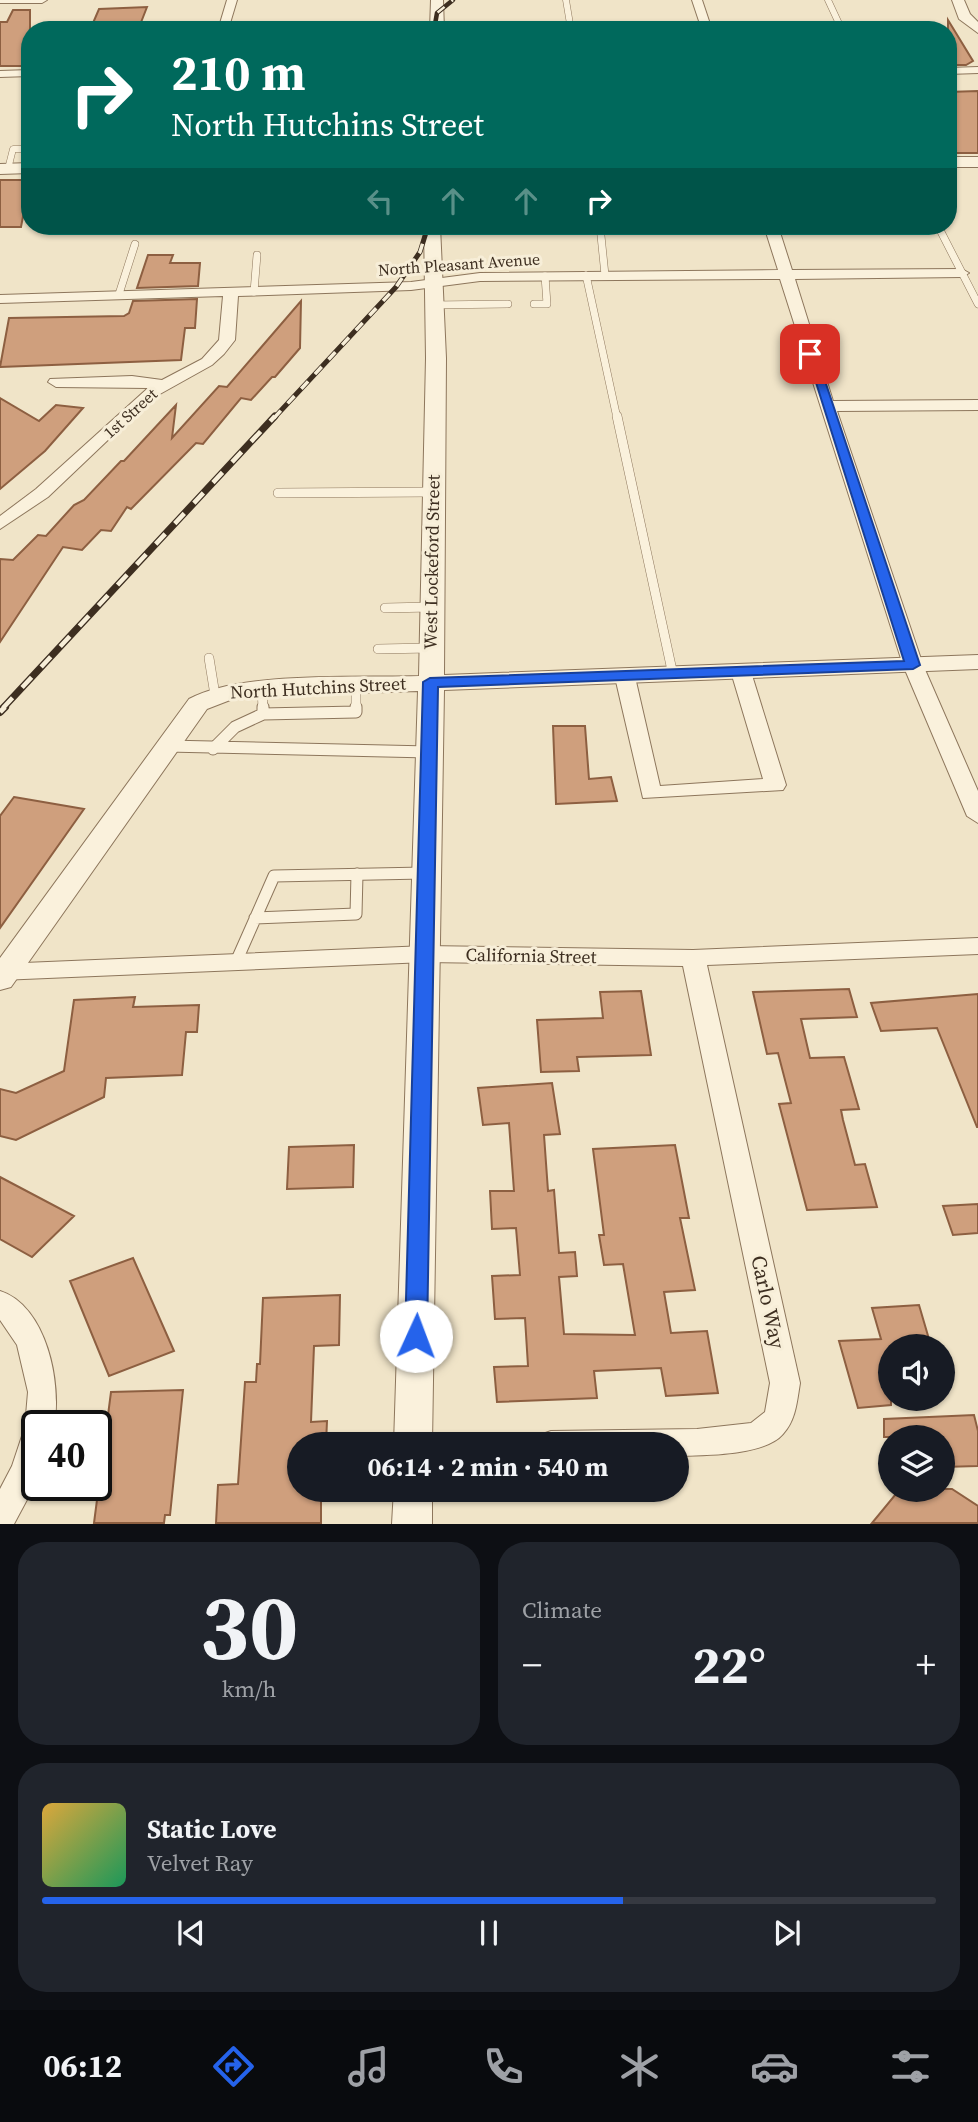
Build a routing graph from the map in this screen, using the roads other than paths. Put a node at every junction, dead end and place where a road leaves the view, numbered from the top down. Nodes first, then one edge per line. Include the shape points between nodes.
1 (42, 0) edge
2 (232, 0) edge
3 (437, 0) edge
4 (566, 0) edge
5 (697, 0) edge
6 (828, 0) edge
7 (958, 0) edge
8 (0, 1) edge
9 (226, 21) edge
10 (437, 21) edge
11 (569, 21) edge
12 (704, 21) edge
13 (838, 21) edge
14 (978, 29) edge
15 (957, 71) edge
16 (978, 71) edge
17 (21, 73) edge
18 (0, 74) edge
19 (21, 149) edge
20 (957, 162) edge
21 (978, 162) edge
22 (4, 169) edge
23 (432, 235) edge
24 (601, 235) edge
25 (774, 235) edge
26 (943, 235) edge
27 (135, 244) dead end
28 (257, 255) dead end
29 (962, 273) junction
30 (586, 275) junction
31 (605, 275) junction
32 (786, 275) junction
33 (545, 276) junction
34 (231, 292) junction
35 (254, 292) junction
36 (433, 294) junction
37 (119, 295) junction
38 (0, 299) edge
39 (508, 304) dead end
40 (534, 304) dead end
41 (978, 304) edge
42 (56, 382) dead end
43 (161, 385) junction
44 (978, 405) edge
45 (827, 406) junction
46 (432, 492) junction
47 (278, 493) dead end
48 (0, 524) edge
49 (431, 607) junction
50 (385, 608) dead end
51 (430, 648) junction
52 (378, 649) dead end
53 (209, 658) dead end
54 (978, 662) edge
55 (913, 665) junction
56 (741, 672) junction
57 (673, 675) junction
58 (625, 677) junction
59 (430, 682) junction
60 (215, 695) junction
61 (263, 701) junction
62 (167, 746) junction
63 (213, 750) junction
64 (429, 752) junction
65 (972, 789) edge
66 (978, 816) edge
67 (427, 873) junction
68 (357, 874) junction
69 (255, 918) junction
70 (978, 946) edge
71 (426, 954) junction
72 (693, 958) junction
73 (236, 962) junction
74 (3, 975) edge
75 (0, 1302) edge
76 (41, 1410) edge
77 (413, 1432) edge
78 (689, 1441) edge
79 (21, 1480) edge
80 (413, 1502) edge
81 (0, 1519) edge
82 (412, 1524) edge

1 - 8 street
2 - 9 street
3 - 10 street
4 - 11 lane
5 - 12 street
6 - 13 lane
7 - 14 street via 964,16
15 - 16 street
17 - 18 street
19 - 22 lane via 13,149
20 - 21 street
23 - 36 street, West Lockeford Street
24 - 31 lane
25 - 32 street
26 - 29 lane
27 - 37 lane
28 - 35 lane
29 - 32 street, North Pleasant Avenue
29 - 41 lane
30 - 31 street, North Pleasant Avenue
30 - 33 street, North Pleasant Avenue
30 - 57 lane
31 - 32 street, North Pleasant Avenue
32 - 45 street
33 - 36 street, North Pleasant Avenue via 480,277
33 - 40 lane via 547,304
34 - 35 street, North Pleasant Avenue
34 - 37 street, North Pleasant Avenue
34 - 43 street, 1st Street via 227,340 219,351
35 - 36 street, North Pleasant Avenue
36 - 39 lane
36 - 46 street, West Lockeford Street
37 - 38 street, North Pleasant Avenue
42 - 43 street
43 - 48 street, 1st Street via 42,493
44 - 45 street
45 - 55 street
46 - 47 lane
46 - 49 street, West Lockeford Street
49 - 50 lane
49 - 51 street, West Lockeford Street
51 - 52 lane
51 - 59 street, West Lockeford Street
53 - 60 lane
54 - 55 street, North Hutchins Street
55 - 56 street, North Hutchins Street
55 - 65 street
56 - 57 street, North Hutchins Street
56 - 58 street via 775,785 651,793
57 - 58 street, North Hutchins Street
58 - 59 street, North Hutchins Street
59 - 61 street, North Hutchins Street via 356,685
59 - 64 street, West Lockeford Street
60 - 61 street, North Hutchins Street
60 - 62 street, North Hutchins Street via 198,704
61 - 63 lane via 250,717 225,732
62 - 63 lane
62 - 74 street, North Hutchins Street
63 - 64 lane
64 - 67 street, West Lockeford Street
65 - 66 street
67 - 68 lane
67 - 71 street, West Lockeford Street
68 - 69 lane via 274,876
68 - 69 lane via 356,914
69 - 73 lane
70 - 72 street, California Street
71 - 72 street, California Street
71 - 73 street, California Street
71 - 77 street, West Lockeford Street
72 - 78 street, Carlo Way via 785,1383 780,1417 765,1432
73 - 74 street, California Street
75 - 76 street via 35,1346
79 - 81 street
80 - 82 street

